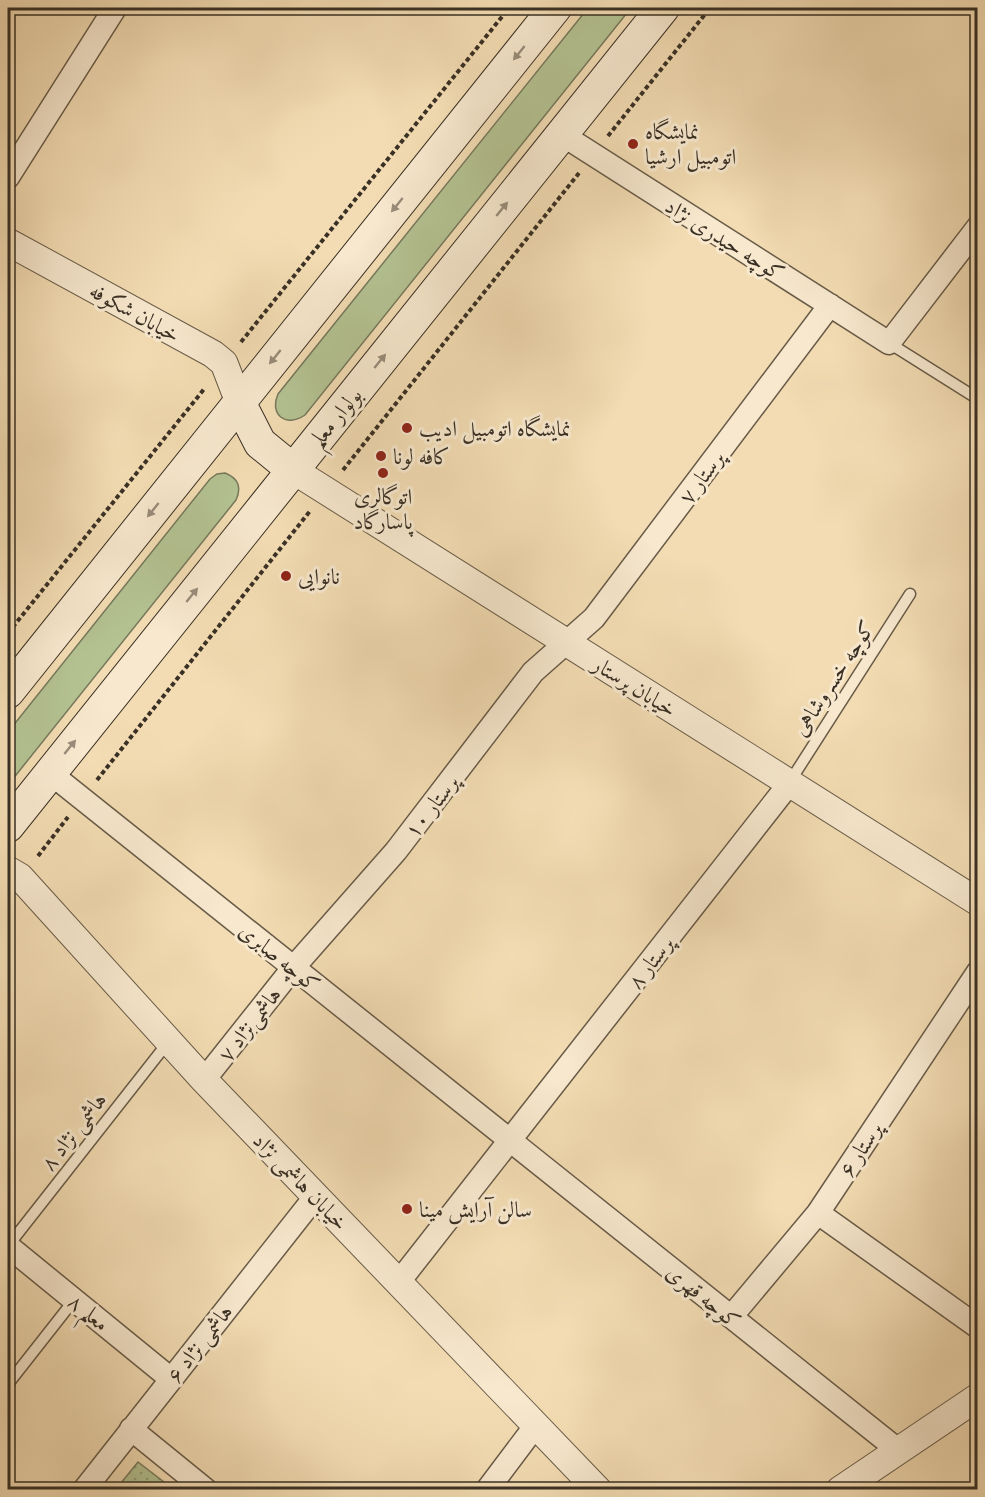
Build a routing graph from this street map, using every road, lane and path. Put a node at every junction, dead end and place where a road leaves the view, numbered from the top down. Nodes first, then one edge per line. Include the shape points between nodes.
1 (115, 8) edge
2 (509, 8) edge
3 (555, 8) edge
4 (663, 8) edge
5 (710, 8) edge
6 (561, 134) junction
7 (593, 154) junction
8 (8, 177) edge
9 (978, 227) edge
10 (8, 242) edge
11 (830, 305) junction
12 (889, 343) junction
13 (224, 363) junction
14 (978, 399) edge
15 (239, 402) junction
16 (293, 470) junction
17 (326, 491) junction
18 (910, 594) dead end
19 (8, 633) edge
20 (566, 643) junction
21 (8, 692) edge
22 (50, 773) junction
23 (789, 784) junction
24 (82, 799) junction
25 (8, 826) edge
26 (14, 874) edge
27 (978, 902) edge
28 (293, 968) junction
29 (978, 972) edge
30 (169, 1041) junction
31 (204, 1080) junction
32 (510, 1140) junction
33 (315, 1197) junction
34 (818, 1213) junction
35 (8, 1246) edge
36 (398, 1283) junction
37 (74, 1300) junction
38 (731, 1317) junction
39 (978, 1327) edge
40 (171, 1378) junction
41 (8, 1384) edge
42 (978, 1397) edge
43 (536, 1425) junction
44 (131, 1429) junction
45 (898, 1450) junction
46 (84, 1490) edge
47 (206, 1490) edge
48 (487, 1490) edge
49 (598, 1490) edge
50 (840, 1490) edge

1 - 8 street
2 - 13 path
3 -> 15 main road
4 - 6 main road, بولوار معلم
5 - 7 path
6 - 7 street, کوچه حیدری نژاد
16 -> 6 main road, بولوار معلم
7 - 11 street, کوچه حیدری نژاد
7 - 17 path
9 - 12 street
10 - 13 street, خیابان شکوفه
11 - 12 street, کوچه حیدری نژاد
11 - 20 street, پرستار ۷ via 594,618
12 - 14 lane
13 - 15 street
13 - 19 path
15 - 16 main road via 260,443
15 -> 21 main road
16 - 17 street, خیابان پرستار
22 -> 16 main road, بولوار معلم
17 - 20 street, خیابان پرستار
17 - 24 path
18 - 23 lane, کوچه خسروشاهی
20 - 23 street, خیابان پرستار
20 - 28 street, پرستار ۱۰ via 533,672 396,851
22 - 24 street, کوچه صابری
22 - 25 main road, بولوار معلم
23 - 27 street, خیابان پرستار
23 - 32 street, پرستار ۸
24 - 26 path
24 - 28 street, کوچه صابری
26 - 30 street, خیابان هاشمی نژاد
28 - 31 street, هاشمی‌نژاد ۷
28 - 32 street, کوچه صابری
29 - 34 street, پرستار ۶
30 - 31 street, خیابان هاشمی نژاد
30 - 35 lane, هاشمی نژاد ۸
31 - 33 street, خیابان هاشمی نژاد
32 - 36 street, پرستار ۸
32 - 38 street, کوچه قهری
33 - 36 street, خیابان هاشمی نژاد
33 - 40 street, هاشمی نژاد ۶
34 - 38 street, پرستار ۶
34 - 39 street
35 - 37 street, معلم ۸
36 - 43 street, خیابان هاشمی نژاد
37 - 40 street, معلم ۸
37 - 41 lane
38 - 45 street, کوچه قهری
40 - 44 street, هاشمی نژاد ۶
42 - 45 street
43 - 48 street
43 - 49 street, خیابان هاشمی نژاد
44 - 46 street, هاشمی نژاد ۶
44 - 47 street
45 - 50 street

